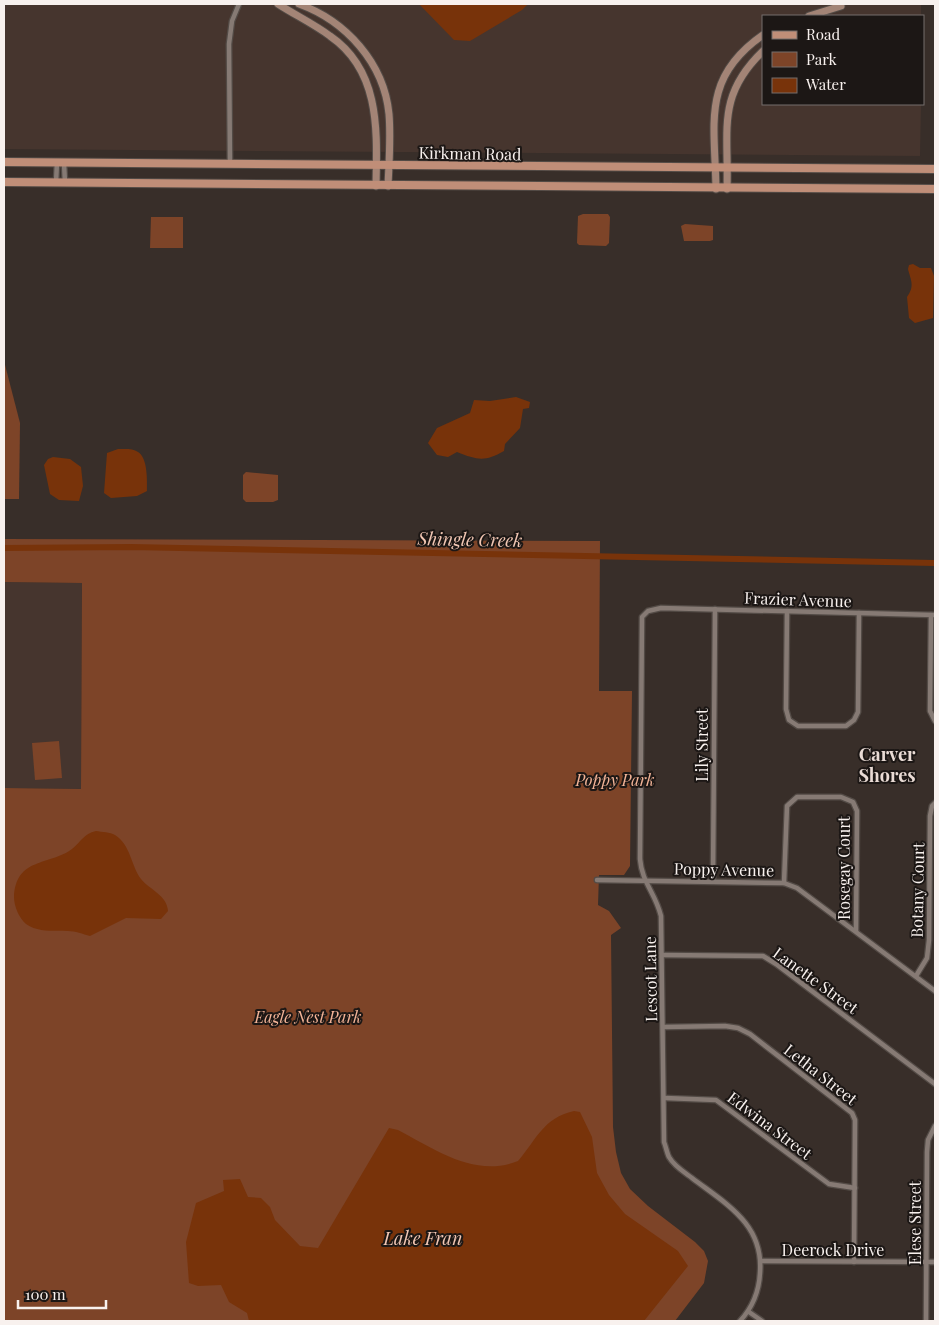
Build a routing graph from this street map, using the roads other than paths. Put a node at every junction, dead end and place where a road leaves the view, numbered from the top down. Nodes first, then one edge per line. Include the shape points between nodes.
1 (239, 4) edge
2 (278, 4) edge
3 (300, 4) edge
4 (844, 5) edge
5 (812, 15) edge
6 (826, 15) edge
7 (762, 35) edge
8 (762, 52) edge
9 (4, 162) edge
10 (60, 163) junction
11 (230, 164) junction
12 (376, 166) junction
13 (389, 166) junction
14 (728, 168) junction
15 (716, 169) junction
16 (935, 169) edge
17 (4, 182) edge
18 (56, 183) junction
19 (65, 183) junction
20 (376, 186) junction
21 (388, 186) junction
22 (716, 189) junction
23 (727, 189) junction
24 (935, 190) edge
25 (661, 608) joint
26 (715, 609) junction
27 (787, 611) junction
28 (859, 614) junction
29 (933, 615) edge
30 (935, 721) edge
31 (935, 803) edge
32 (597, 880) dead end
33 (644, 880) junction
34 (713, 881) junction
35 (784, 883) junction
36 (856, 931) junction
37 (663, 955) junction
38 (916, 976) junction
39 (935, 992) edge
40 (664, 1027) junction
41 (935, 1084) edge
42 (665, 1098) junction
43 (935, 1126) edge
44 (855, 1188) junction
45 (761, 1261) junction
46 (854, 1262) junction
47 (927, 1262) junction
48 (935, 1262) edge
49 (749, 1312) junction
50 (740, 1321) edge
51 (762, 1321) edge
52 (926, 1321) edge

1 - 11 street via 232,21 229,44
2 - 12 street via 331,36 348,51 364,75 376,117
3 - 13 street via 318,10 344,29 368,56 382,85 389,112
4 - 5 street
4 - 6 street
7 - 15 street via 744,48 728,67 719,88 714,110
8 - 14 street via 745,67 727,113
9 - 10 main road, Kirkman Road
10 - 11 main road, Kirkman Road
10 - 18 street
10 - 19 street
11 - 12 main road, Kirkman Road
12 - 13 main road, Kirkman Road
12 - 20 street
13 - 15 main road, Kirkman Road
13 - 21 street
14 - 15 main road, Kirkman Road
14 - 16 main road, Kirkman Road
14 - 23 street
15 - 22 street
17 - 18 main road, Kirkman Road
18 - 19 main road, Kirkman Road
19 - 20 main road, Kirkman Road
20 - 21 main road, Kirkman Road
21 - 22 main road, Kirkman Road
22 - 23 main road, Kirkman Road
23 - 24 main road, Kirkman Road
25 - 26 street, Frazier Avenue
25 - 33 street, Lescot Lane via 648,611 642,617 641,625 640,859
26 - 27 street, Frazier Avenue
26 - 34 street, Lily Street
27 - 28 street, Frazier Avenue
27 - 28 street via 786,709 789,720 798,726 846,726 854,720 858,712
28 - 29 street, Frazier Avenue
29 - 30 street via 930,711
31 - 38 street, Botany Court via 930,816 929,940 926,958
32 - 33 street, Poppy Avenue
33 - 34 street, Poppy Avenue
33 - 37 street, Lescot Lane via 658,902
34 - 35 street, Poppy Avenue
35 - 36 street, Poppy Avenue via 797,888
35 - 36 street, Rosegay Court via 787,806 797,798 841,797 853,802 857,811
36 - 38 street, Poppy Avenue
37 - 40 street, Lescot Lane
37 - 41 street, Lanette Street via 763,956
38 - 39 street, Poppy Avenue
40 - 42 street, Lescot Lane
40 - 44 street, Letha Street via 738,1028 852,1113 856,1120
42 - 44 street, Edwina Street via 716,1100 829,1184
42 - 45 street, Lescot Lane via 664,1142 669,1157 742,1216 755,1238
43 - 47 street, Elese Street via 928,1140
44 - 46 street, Letha Street
45 - 46 street, Deerock Drive
45 - 49 street, Lescot Lane via 759,1288
46 - 47 street, Deerock Drive
47 - 48 street, Deerock Drive
47 - 52 street, Elese Street
49 - 50 street, Lescot Lane
49 - 51 street

